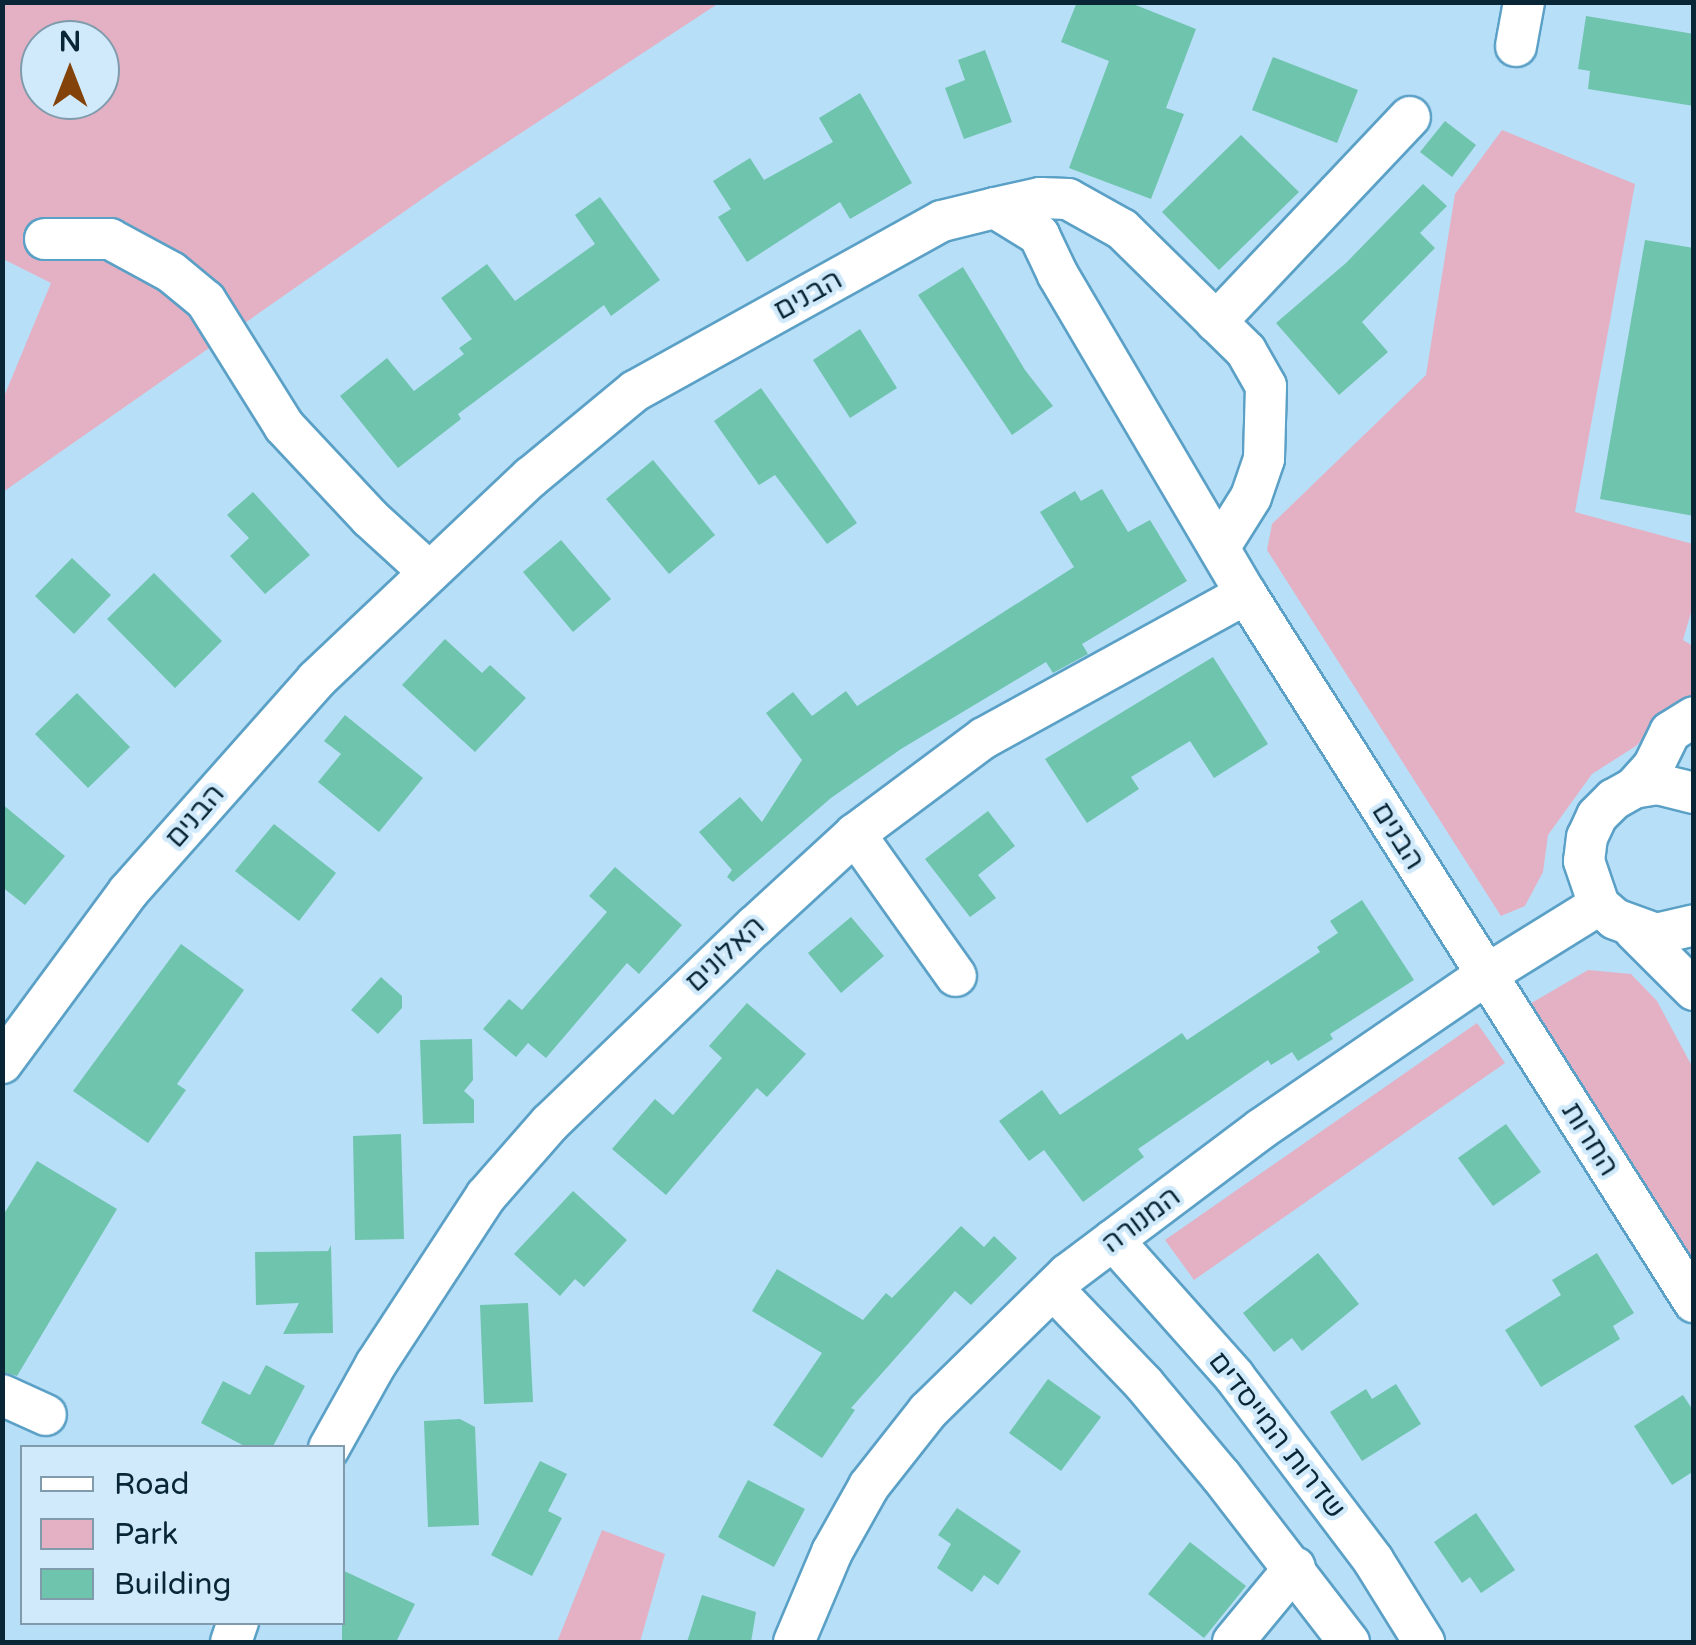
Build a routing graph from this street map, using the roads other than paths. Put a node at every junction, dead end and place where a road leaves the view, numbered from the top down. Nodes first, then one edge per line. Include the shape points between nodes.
1 (1524, 2) edge
2 (1516, 46) dead end
3 (1410, 117) dead end
4 (995, 208) junction
5 (45, 239) dead end
6 (1216, 322) junction
7 (1219, 548) junction
8 (428, 570) junction
9 (1246, 594) junction
10 (1694, 717) edge
11 (1634, 788) junction
12 (1693, 793) edge
13 (854, 834) junction
14 (1599, 905) junction
15 (1694, 925) edge
16 (1634, 930) junction
17 (1486, 975) junction
18 (956, 976) dead end
19 (1694, 990) edge
20 (2, 1063) edge
21 (1113, 1240) junction
22 (1053, 1289) junction
23 (1694, 1302) edge
24 (2, 1395) edge
25 (46, 1415) dead end
26 (331, 1445) edge
27 (1295, 1567) junction
28 (794, 1642) edge
29 (1233, 1642) edge
30 (1349, 1642) edge
31 (1424, 1642) edge

1 - 2 street
3 - 6 street
4 - 6 street via 1068,199 1122,229
4 - 7 street, הבנים via 1039,235
4 - 8 street, הבנים via 942,221 635,391
5 - 8 street via 110,239 206,301 284,426
6 - 7 street via 1246,351 1266,386 1268,420 1251,497
7 - 9 street, הבנים
8 - 20 street, הבנים via 316,680 128,892
9 - 13 street, האלונים via 984,738
9 - 17 street, הבנים
10 - 11 street via 1670,732
11 - 12 street via 1658,784
11 - 14 street via 1597,816 1587,838 1584,861
13 - 18 street
13 - 26 street, האלונים via 562,1111 486,1196
14 - 16 street
14 - 17 street, המנורה
15 - 16 street via 1656,934
16 - 19 street
17 - 21 street, המנורה
17 - 23 street, החרות
21 - 22 street, המנורה
21 - 31 street, שדרות המייסדים via 1234,1376 1373,1560
22 - 27 street via 1144,1384
22 - 28 street, המנורה via 928,1411 868,1486
24 - 25 street
27 - 29 street
27 - 30 street

